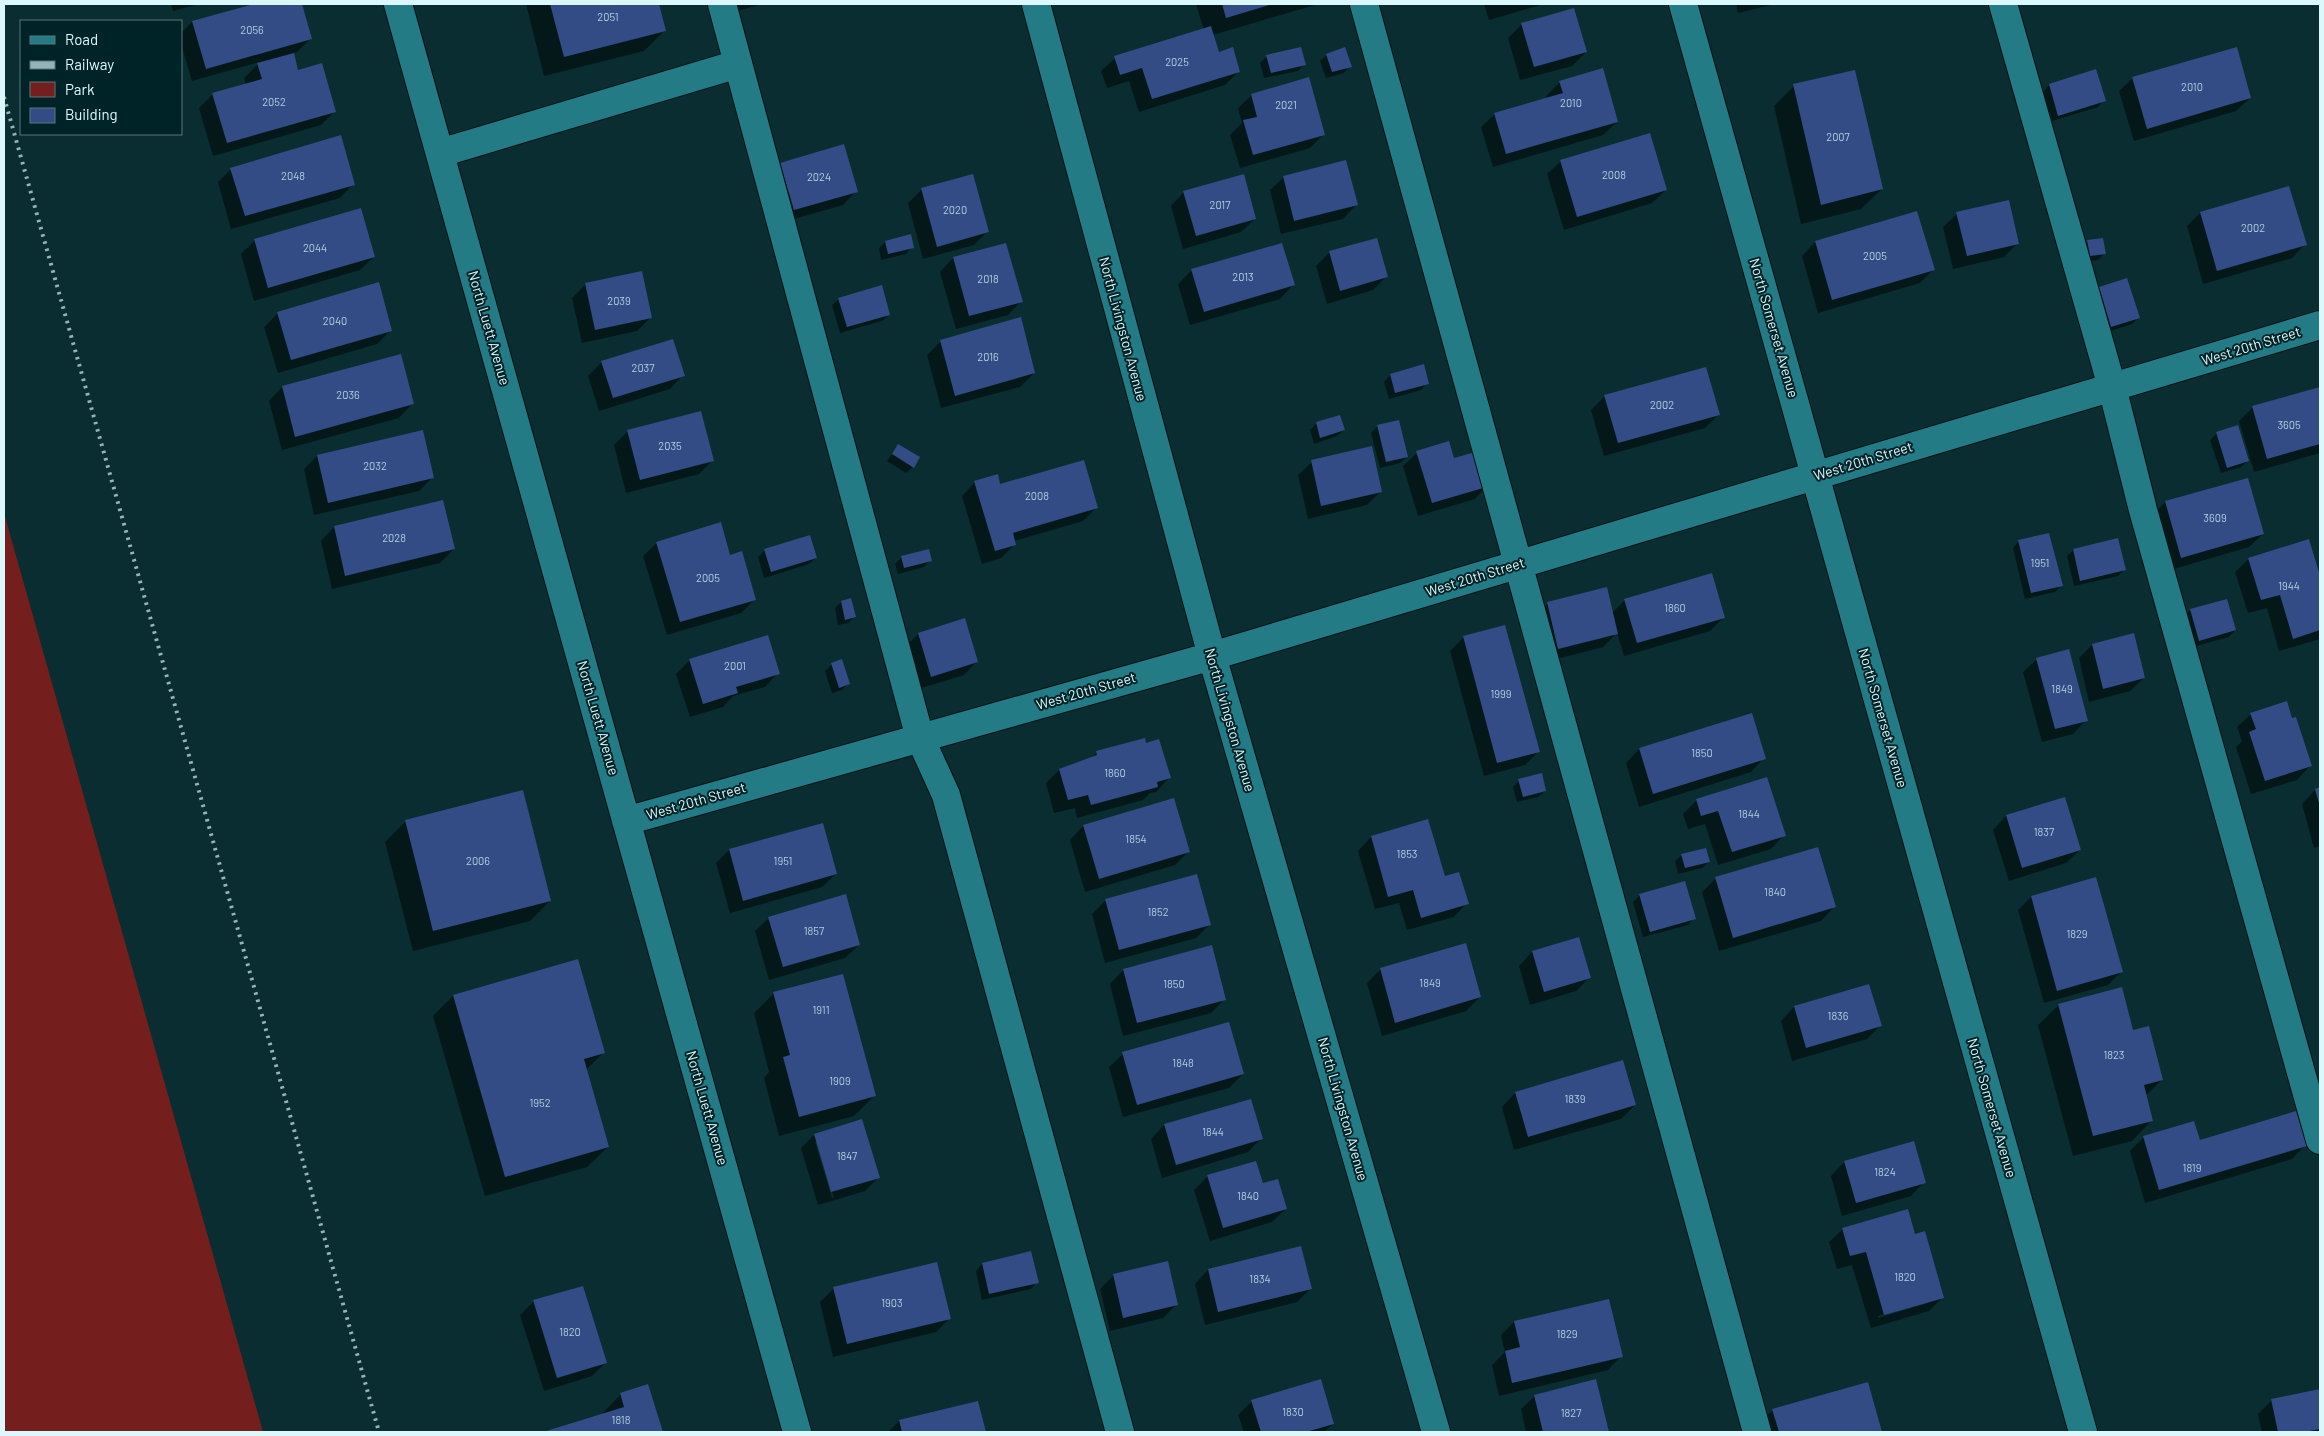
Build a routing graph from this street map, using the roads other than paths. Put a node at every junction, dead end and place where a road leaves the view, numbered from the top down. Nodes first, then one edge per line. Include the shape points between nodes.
1 (398, 4) edge
2 (722, 4) edge
3 (1036, 4) edge
4 (1364, 4) edge
5 (1683, 4) edge
6 (2003, 4) edge
7 (738, 64) junction
8 (440, 153) junction
9 (2320, 325) edge
10 (2112, 387) junction
11 (1815, 475) junction
12 (1517, 564) junction
13 (1212, 656) junction
14 (920, 738) junction
15 (626, 821) junction
16 (2320, 1140) edge
17 (797, 1432) edge
18 (1120, 1432) edge
19 (1436, 1432) edge
20 (1758, 1432) edge
21 (2083, 1432) edge

1 - 8 street, North Luett Avenue
2 - 7 street
3 - 13 street, North Livingston Avenue
4 - 12 street
5 - 11 street, North Somerset Avenue
6 - 10 street
7 - 8 street
7 - 14 street
8 - 15 street, North Luett Avenue
9 - 10 street, West 20th Street
10 - 11 street, West 20th Street
10 - 16 street via 2143,510
11 - 12 street, West 20th Street
11 - 21 street, North Somerset Avenue
12 - 13 street, West 20th Street
12 - 20 street
13 - 14 street, West 20th Street
13 - 19 street, North Livingston Avenue
14 - 15 street, West 20th Street
14 - 18 street via 946,795
15 - 17 street, North Luett Avenue

